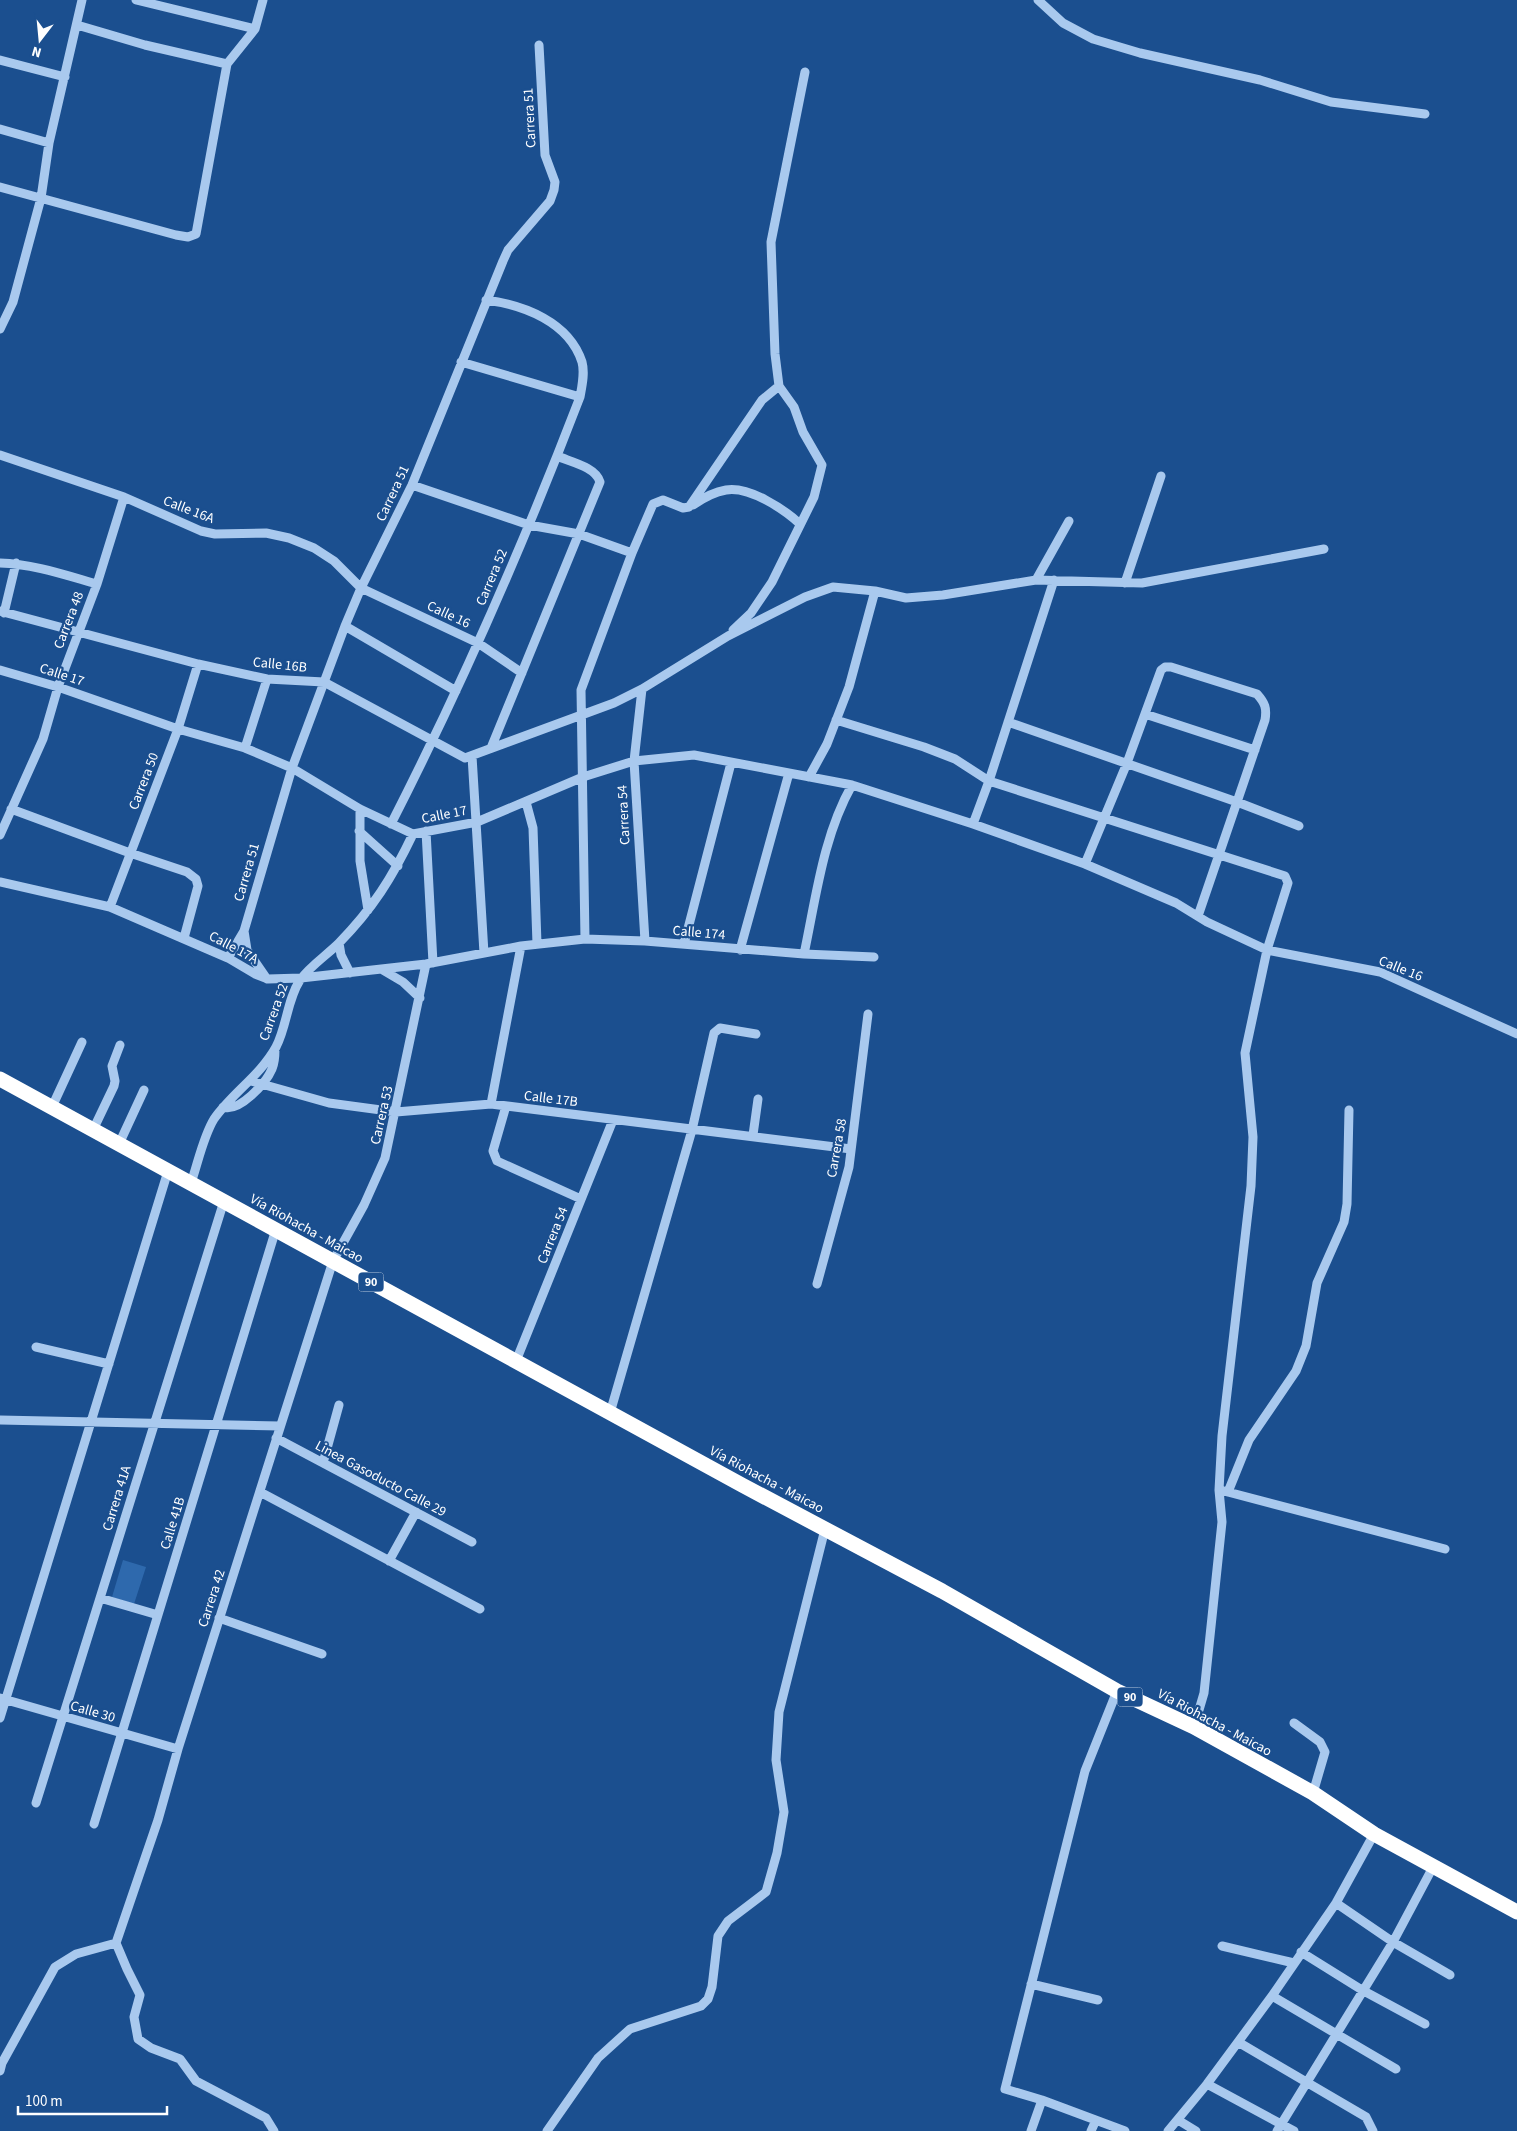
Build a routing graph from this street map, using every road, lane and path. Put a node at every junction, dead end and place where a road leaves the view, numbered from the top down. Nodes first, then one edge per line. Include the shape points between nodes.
1 (82, 0) edge
2 (136, 0) edge
3 (262, 0) edge
4 (1038, 0) edge
5 (77, 25) junction
6 (254, 29) junction
7 (539, 45) dead end
8 (0, 60) edge
9 (227, 64) junction
10 (805, 72) dead end
11 (65, 77) junction
12 (1426, 114) dead end
13 (0, 129) edge
14 (49, 143) junction
15 (0, 187) edge
16 (41, 198) junction
17 (486, 300) junction
18 (0, 329) edge
19 (461, 362) junction
20 (779, 386) junction
21 (580, 397) junction
22 (0, 455) edge
23 (557, 456) junction
24 (1161, 476) dead end
25 (412, 485) junction
26 (124, 497) junction
27 (690, 507) junction
28 (1069, 521) dead end
29 (800, 524) junction
30 (529, 525) junction
31 (579, 534) junction
32 (1324, 549) dead end
33 (632, 553) junction
34 (0, 563) edge
35 (16, 564) junction
36 (1036, 580) junction
37 (1054, 580) junction
38 (1125, 582) junction
39 (97, 584) junction
40 (361, 588) junction
41 (875, 591) junction
42 (2, 612) edge
43 (345, 626) junction
44 (78, 633) junction
45 (728, 636) junction
46 (478, 643) junction
47 (198, 664) junction
48 (0, 670) edge
49 (522, 673) junction
50 (267, 679) junction
51 (324, 682) junction
52 (58, 687) junction
53 (642, 689) junction
54 (456, 691) junction
55 (1145, 714) junction
56 (580, 716) junction
57 (836, 720) junction
58 (1008, 722) junction
59 (178, 729) junction
60 (433, 741) junction
61 (245, 748) junction
62 (491, 748) junction
63 (1255, 750) junction
64 (468, 757) junction
65 (634, 761) junction
66 (731, 763) junction
67 (1127, 763) junction
68 (292, 768) junction
69 (790, 773) junction
70 (583, 777) junction
71 (809, 777) junction
72 (989, 781) junction
73 (852, 785) junction
74 (526, 802) junction
75 (1237, 802) junction
76 (11, 809) junction
77 (360, 809) junction
78 (1104, 816) junction
79 (477, 822) junction
80 (391, 824) junction
81 (973, 824) junction
82 (1298, 826) dead end
83 (359, 830) junction
84 (426, 831) junction
85 (0, 834) edge
86 (413, 834) junction
87 (130, 853) junction
88 (1219, 855) junction
89 (1085, 864) junction
90 (398, 866) junction
91 (0, 882) edge
92 (110, 907) junction
93 (368, 910) junction
94 (1198, 916) junction
95 (244, 930) junction
96 (184, 938) junction
97 (585, 939) junction
98 (645, 941) junction
99 (339, 943) junction
100 (537, 944) junction
101 (684, 944) junction
102 (521, 946) junction
103 (740, 950) junction
104 (1267, 950) junction
105 (484, 953) junction
106 (804, 954) junction
107 (874, 957) dead end
108 (228, 958) junction
109 (430, 963) junction
110 (381, 969) junction
111 (350, 972) junction
112 (301, 978) junction
113 (268, 979) junction
114 (420, 998) junction
115 (868, 1014) dead end
116 (756, 1034) dead end
117 (1517, 1034) edge
118 (82, 1042) dead end
119 (120, 1045) dead end
120 (275, 1049) junction
121 (0, 1079) edge
122 (250, 1081) junction
123 (261, 1085) junction
124 (144, 1090) dead end
125 (758, 1099) dead end
126 (491, 1104) junction
127 (506, 1106) junction
128 (52, 1107) junction
129 (223, 1108) junction
130 (1349, 1110) dead end
131 (396, 1112) junction
132 (613, 1120) junction
133 (93, 1130) junction
134 (692, 1130) junction
135 (753, 1135) junction
136 (119, 1144) junction
137 (851, 1149) junction
138 (168, 1171) junction
139 (191, 1183) junction
140 (581, 1199) junction
141 (224, 1201) junction
142 (276, 1230) junction
143 (333, 1261) junction
144 (817, 1284) dead end
145 (36, 1347) dead end
146 (516, 1361) junction
147 (109, 1364) junction
148 (339, 1405) dead end
149 (610, 1413) junction
150 (0, 1420) edge
151 (91, 1422) junction
152 (154, 1423) junction
153 (216, 1424) junction
154 (280, 1426) junction
155 (276, 1438) junction
156 (323, 1463) junction
157 (1219, 1490) junction
158 (260, 1492) junction
159 (1228, 1492) junction
160 (416, 1512) junction
161 (826, 1529) junction
162 (472, 1542) dead end
163 (1445, 1549) dead end
164 (388, 1561) junction
165 (100, 1598) junction
166 (480, 1609) dead end
167 (158, 1615) junction
168 (219, 1618) junction
169 (322, 1654) dead end
170 (1117, 1690) junction
171 (3, 1699) edge
172 (63, 1716) junction
173 (0, 1718) edge
174 (1294, 1722) dead end
175 (1194, 1727) junction
176 (121, 1733) junction
177 (178, 1749) junction
178 (1313, 1793) junction
179 (36, 1803) dead end
180 (94, 1824) dead end
181 (1374, 1834) junction
182 (1433, 1867) junction
183 (1336, 1903) junction
184 (1517, 1912) edge
185 (1392, 1942) junction
186 (116, 1943) junction
187 (1222, 1946) dead end
188 (1301, 1952) junction
189 (1294, 1963) junction
190 (1450, 1975) dead end
191 (1031, 1984) junction
192 (1362, 1990) junction
193 (1272, 1996) junction
194 (1098, 2000) dead end
195 (1424, 2024) dead end
196 (1336, 2033) junction
197 (1238, 2042) junction
198 (1396, 2069) dead end
199 (0, 2071) edge
200 (1306, 2082) junction
201 (1207, 2084) junction
202 (1042, 2100) junction
203 (1096, 2120) junction
204 (1178, 2120) junction
205 (1279, 2127) edge
206 (274, 2131) edge
207 (547, 2131) edge
208 (1031, 2131) edge
209 (1091, 2131) edge
210 (1125, 2131) edge
211 (1168, 2131) edge
212 (1196, 2131) edge
213 (1294, 2131) edge
214 (1374, 2131) edge

1 - 5 street
2 - 6 street
3 - 6 street
4 - 12 street via 1062,23 1093,39 1140,53 1260,80 1331,102
5 - 9 street
5 - 11 street
6 - 9 street
7 - 17 street, Carrera 51 via 545,156 555,182 554,190 550,200 508,250
8 - 11 street
9 - 16 street via 196,234 188,237 176,235
10 - 20 street via 771,242
11 - 14 street
13 - 14 street
14 - 16 street
15 - 16 street
16 - 18 street via 13,302
17 - 19 street, Carrera 51
17 - 21 street, Carrera 52 via 510,303 542,316 567,336 582,363
19 - 21 street
19 - 25 street, Carrera 51
20 - 27 street via 762,400
20 - 29 street via 794,407 803,432 822,464 814,497
21 - 23 street, Carrera 52
22 - 26 street, Calle 16A
23 - 30 street, Carrera 52
23 - 31 street via 592,471 600,482
24 - 38 street
25 - 30 street
25 - 40 street, Carrera 51
26 - 39 street, Carrera 48
26 - 40 street, Calle 16A via 215,534 266,533 289,538 334,560
27 - 29 street via 708,495 727,489 769,502
27 - 33 street via 683,508 663,500 653,504
28 - 36 street
29 - 45 street via 772,582 751,613
30 - 31 street
30 - 46 street, Carrera 52
31 - 33 street
31 - 49 street
32 - 38 street via 1142,583
33 - 56 street via 580,690
34 - 35 street
35 - 39 street
35 - 42 street
36 - 37 street
36 - 41 street via 906,598
37 - 38 street
37 - 58 street
39 - 44 street, Carrera 48
40 - 43 street, Carrera 51
40 - 46 street, Calle 16
41 - 45 street via 833,587 805,597
41 - 57 street via 849,687
42 - 44 street, Calle 16B
43 - 51 street, Carrera 51
43 - 54 street
44 - 47 street, Calle 16B
44 - 52 street, Carrera 48
45 - 53 street
46 - 49 street, Calle 16
46 - 54 street, Carrera 52
47 - 50 street, Calle 16B
47 - 59 street, Carrera 50
48 - 52 street, Calle 17
49 - 62 street
50 - 51 street, Calle 16B
50 - 61 street
51 - 60 street, Calle 16B
51 - 68 street, Carrera 51
52 - 59 street, Calle 17
52 - 76 street, Carrera 48 via 43,739
53 - 56 street
53 - 65 street, Carrera 54
54 - 60 street, Carrera 52
55 - 63 street
55 - 63 street via 1165,666 1256,694 1264,701 1267,710
55 - 67 street
56 - 62 street
56 - 70 street
57 - 71 street
57 - 72 street via 955,759
58 - 67 street
58 - 72 street
59 - 61 street, Calle 17
59 - 87 street, Carrera 50
60 - 64 street, Calle 16B
60 - 80 street, Carrera 52
61 - 68 street, Calle 17
62 - 64 street
63 - 75 street
64 - 79 street
65 - 66 street, Calle 17 via 694,755
65 - 70 street, Calle 17
65 - 98 street, Carrera 54
66 - 69 street, Calle 17
66 - 101 street
67 - 75 street
67 - 78 street
68 - 77 street, Calle 17
68 - 95 street, Carrera 51
69 - 71 street, Calle 17
69 - 103 street
70 - 74 street, Calle 17
70 - 97 street
71 - 73 street, Calle 17
72 - 78 street
72 - 81 street
73 - 81 street, Calle 17
73 - 106 street via 841,804 823,864
74 - 79 street, Calle 17
74 - 100 street via 533,828
75 - 82 street
75 - 88 street
76 - 85 street, Carrera 48
76 - 87 street
77 - 80 street, Calle 17
77 - 83 street
78 - 88 street
78 - 89 street
79 - 84 street, Calle 17
79 - 105 street
80 - 86 street, Calle 17
81 - 89 street, Calle 17
83 - 90 street
83 - 93 street
84 - 86 street, Calle 17
84 - 109 street, Carrera 53
86 - 90 street, Carrera 52
87 - 92 street, Carrera 50
87 - 96 street via 187,872 196,879 198,886
88 - 94 street
88 - 104 street via 1285,876 1288,883
89 - 94 street, Calle 16 via 1176,903
90 - 93 street, Carrera 52
91 - 92 street, Calle 17A
92 - 96 street, Calle 17A
93 - 99 street, Carrera 52
94 - 104 street, Calle 16
95 - 108 street, Carrera 51
95 - 113 street via 247,950
96 - 108 street, Calle 17A
97 - 98 street, Calle 174
97 - 100 street, Calle 174
98 - 101 street, Calle 174
99 - 111 street
99 - 112 street, Carrera 52
100 - 102 street, Calle 174
101 - 103 street, Calle 174
102 - 105 street, Calle 17A
102 - 126 street
103 - 106 street, Calle 174
104 - 117 street, Calle 16 via 1380,972
104 - 157 street via 1246,1053 1253,1137 1251,1186 1222,1436
105 - 109 street, Calle 17A
106 - 107 street, Calle 174
108 - 113 street, Calle 17A
109 - 110 street, Calle 17A
109 - 114 street, Carrera 53
110 - 111 street, Calle 17A
110 - 114 street via 403,982
111 - 112 street, Calle 17A
112 - 113 street, Calle 17A
112 - 120 street, Carrera 52 via 291,996
114 - 131 street, Carrera 53
115 - 137 street, Carrera 58
116 - 134 street via 720,1028 714,1033
118 - 128 street
119 - 133 street via 112,1066 114,1086
120 - 122 street, Carrera 52
120 - 123 street via 272,1070
121 - 128 highway, Vía Riohacha - Maicao / 90
122 - 123 street, Calle 17B
122 - 129 street, Carrera 52
123 - 129 street via 239,1106
123 - 131 street, Calle 17B via 329,1103
124 - 136 street
125 - 135 street
126 - 127 street, Calle 17B
126 - 131 street, Calle 17B
127 - 132 street, Calle 17B
127 - 140 street via 493,1151 497,1161
128 - 133 highway, Vía Riohacha - Maicao / 90
129 - 139 street, Carrera 52 via 209,1130
130 - 159 street via 1344,1222 1317,1283 1306,1346 1296,1372 1248,1440
131 - 143 street, Carrera 53 via 385,1158
132 - 134 street, Calle 17B
132 - 140 street, Carrera 54
133 - 136 highway, Vía Riohacha - Maicao / 90
134 - 135 street, Calle 17B
134 - 149 street
135 - 137 street, Calle 17B
136 - 138 highway, Vía Riohacha - Maicao / 90
137 - 144 street, Carrera 58
138 - 139 highway, Vía Riohacha - Maicao / 90
138 - 147 street
139 - 141 highway, Vía Riohacha - Maicao / 90
140 - 146 street, Carrera 54
141 - 142 highway, Vía Riohacha - Maicao / 90
141 - 152 street, Carrera 41A
142 - 143 highway, Vía Riohacha - Maicao / 90
142 - 153 street, Calle 41B
143 - 146 highway, Vía Riohacha - Maicao / 90
143 - 154 street, Carrera 42
145 - 147 street
146 - 149 highway, Vía Riohacha - Maicao / 90
147 - 151 street
148 - 156 street
149 - 161 highway, Vía Riohacha - Maicao / 90
150 - 151 street
151 - 152 street
151 - 171 street
152 - 153 street
152 - 165 street, Carrera 41A
153 - 154 street
153 - 167 street, Calle 41B
154 - 155 street, Carrera 42
155 - 156 street, Linea Gasoducto Calle 29
155 - 158 street, Carrera 42
156 - 160 street, Linea Gasoducto Calle 29
157 - 159 street
157 - 175 street via 1222,1522 1209,1646 1204,1693
158 - 164 street
158 - 168 street, Carrera 42
159 - 163 street
160 - 162 street, Linea Gasoducto Calle 29
160 - 164 street
161 - 170 highway, Vía Riohacha - Maicao / 90
161 - 207 street via 779,1712 776,1760 784,1812 766,1892 728,1921 718,1936 708,1999 701,2006 630,2029 598,2058
164 - 166 street
165 - 167 street
165 - 172 street, Carrera 41A
167 - 176 street, Calle 41B
168 - 169 street
168 - 177 street, Carrera 42
170 - 175 highway, Vía Riohacha - Maicao / 90
170 - 191 street via 1085,1771
171 - 172 street, Calle 30
171 - 173 street
172 - 176 street, Calle 30
172 - 179 street, Carrera 41A
174 - 178 street via 1320,1742 1325,1752
175 - 178 highway, Vía Riohacha - Maicao / 90
176 - 177 street, Calle 30
176 - 180 street, Calle 41B
177 - 186 street, Carrera 42 via 158,1820
178 - 181 highway, Vía Riohacha - Maicao / 90
181 - 182 highway, Vía Riohacha - Maicao / 90
181 - 183 street
182 - 184 highway, Vía Riohacha - Maicao / 90
182 - 185 street
183 - 185 street
183 - 188 street
185 - 190 street
185 - 192 street
186 - 199 street via 76,1954 55,1966
186 - 206 street via 140,1994 134,2017 138,2039 151,2048 180,2059 196,2081 266,2118
187 - 189 street
188 - 189 street
188 - 192 street
189 - 193 street
191 - 194 street
191 - 202 street via 1005,2089
192 - 195 street
192 - 196 street
193 - 196 street
193 - 197 street
196 - 198 street
196 - 200 street
197 - 200 street
197 - 201 street
200 - 205 street
200 - 214 street via 1366,2117
201 - 204 street
201 - 205 street
202 - 203 street
202 - 208 street
203 - 209 street
203 - 210 street
204 - 211 street
204 - 212 street
205 - 213 street

